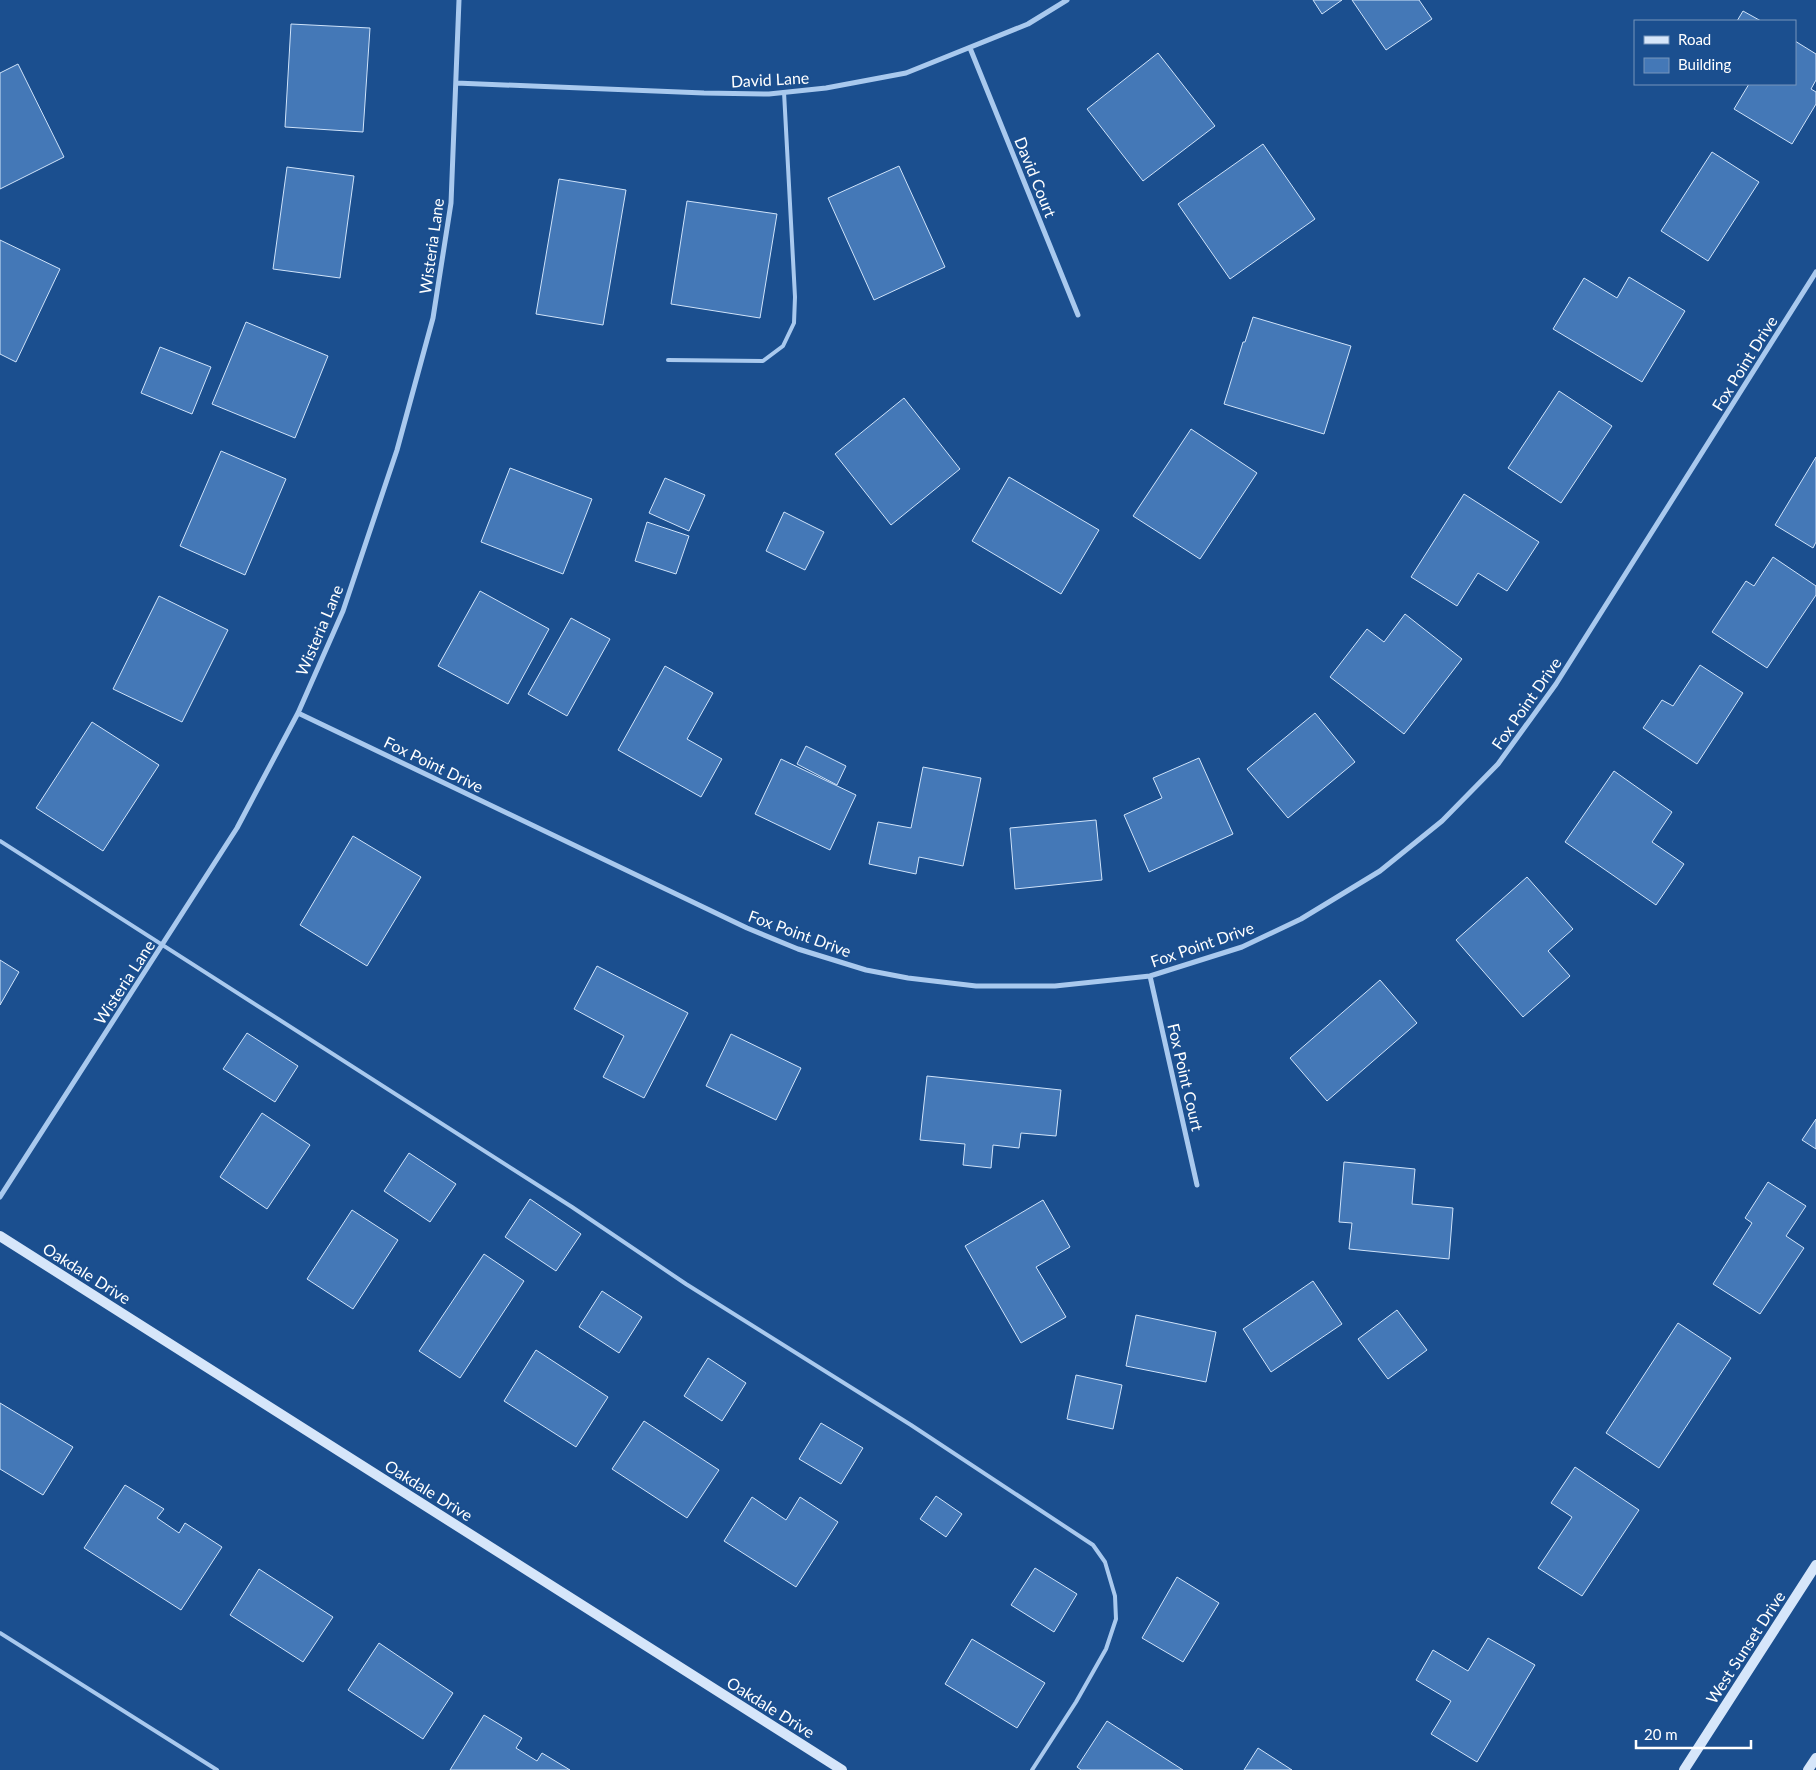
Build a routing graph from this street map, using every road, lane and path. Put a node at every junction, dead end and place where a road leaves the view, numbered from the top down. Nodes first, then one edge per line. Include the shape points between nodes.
1 (459, 0) edge
2 (1067, 0) edge
3 (970, 48) junction
4 (456, 84) junction
5 (784, 92) junction
6 (1816, 272) edge
7 (1078, 315) dead end
8 (668, 360) dead end
9 (298, 713) junction
10 (0, 841) edge
11 (163, 945) junction
12 (1150, 976) junction
13 (1197, 1184) dead end
14 (0, 1197) edge
15 (0, 1236) edge
16 (1816, 1565) edge
17 (0, 1634) edge
18 (1816, 1758) edge
19 (217, 1770) edge
20 (842, 1770) edge
21 (1032, 1770) edge
22 (1684, 1770) edge
23 (1808, 1770) edge

1 - 4 street, Wisteria Lane
2 - 3 street, David Lane via 1028,24
3 - 5 street, David Lane via 906,73 826,88
3 - 7 street, David Court
4 - 5 street, David Lane via 704,94
4 - 9 street, Wisteria Lane via 451,204 433,318 397,450 346,602
5 - 8 lane via 796,297 794,323 783,346 764,360
6 - 12 street, Fox Point Drive via 1556,684 1498,764 1442,822 1380,872 1301,919 1242,947
9 - 11 street, Wisteria Lane via 237,828
9 - 12 street, Fox Point Drive via 746,928 798,949 866,970 976,986 1055,986
10 - 11 lane
11 - 14 street, Wisteria Lane
11 - 21 lane via 686,1284 911,1425 1092,1545 1105,1562 1115,1596 1116,1619 1106,1650
12 - 13 street, Fox Point Court
15 - 20 street, Oakdale Drive
16 - 22 street, West Sunset Drive
17 - 19 lane
18 - 23 street

